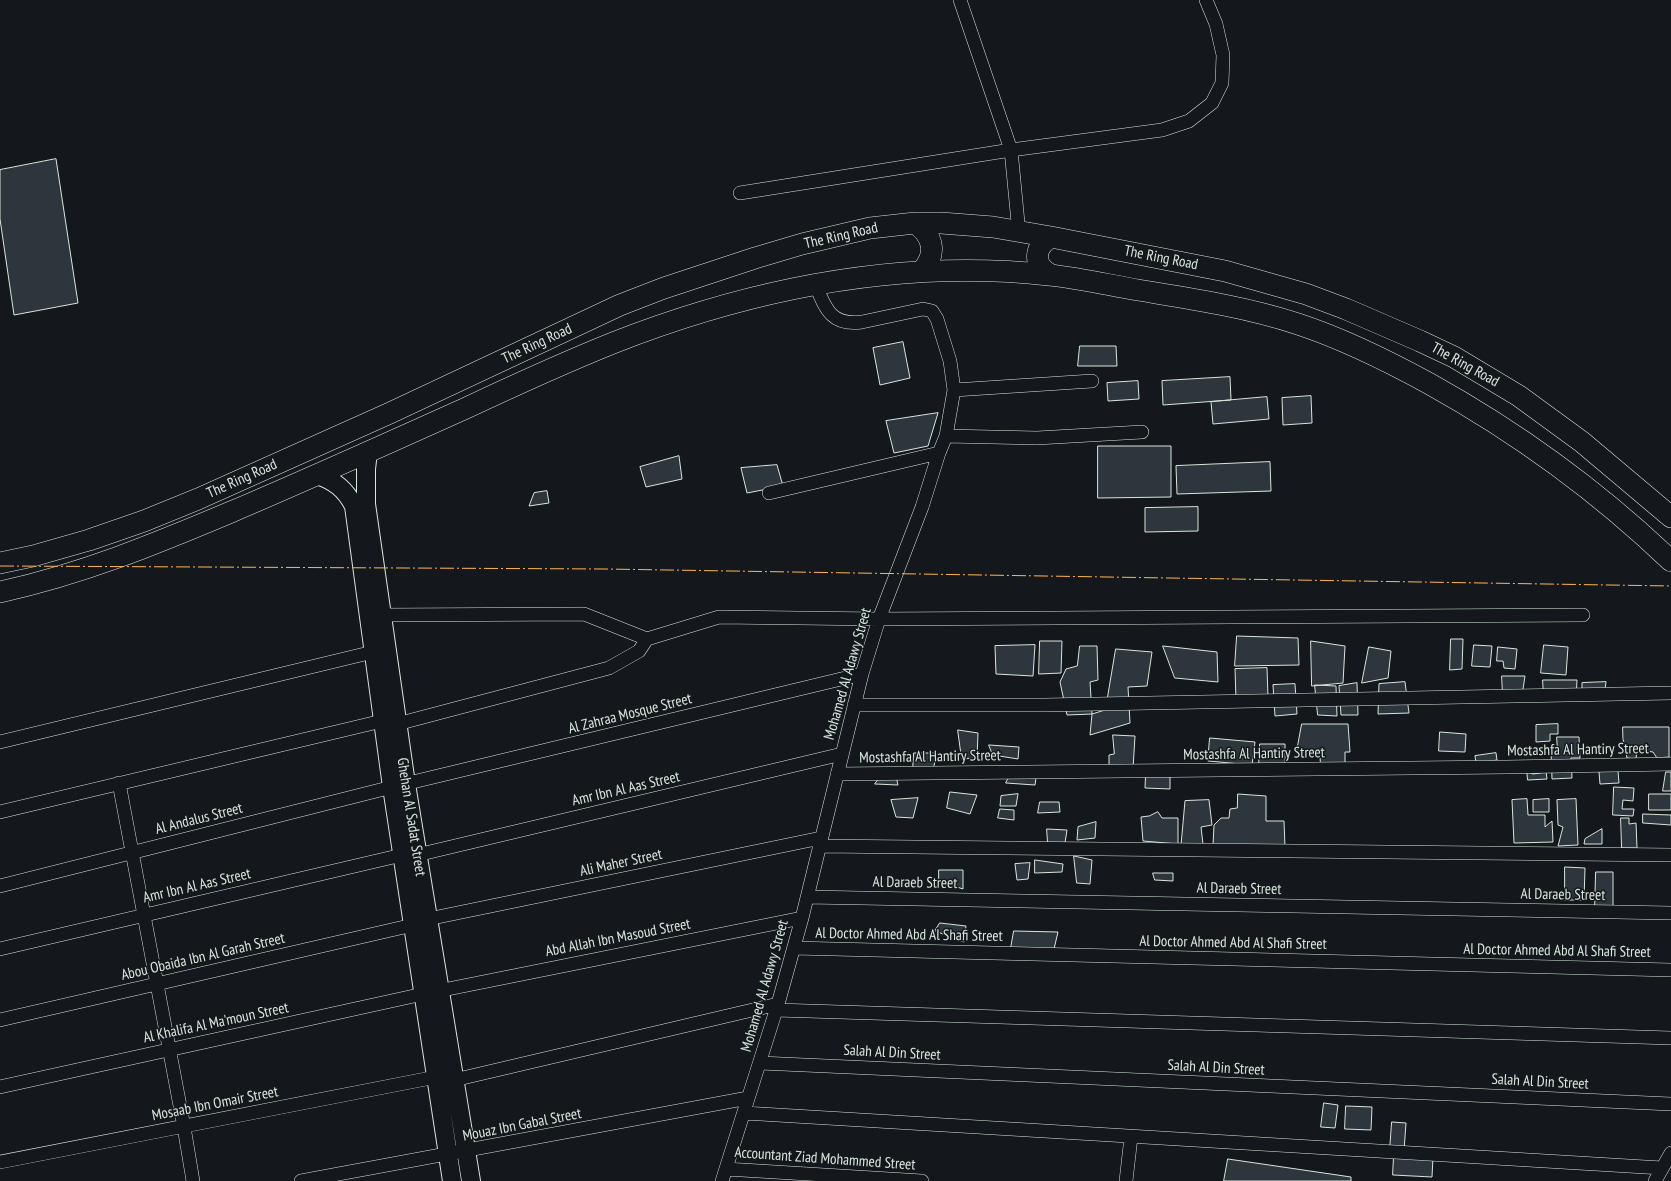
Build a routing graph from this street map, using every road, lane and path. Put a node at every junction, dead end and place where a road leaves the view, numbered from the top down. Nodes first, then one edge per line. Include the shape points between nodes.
1 (960, 0) edge
2 (1206, 0) edge
3 (1011, 150) junction
4 (740, 193) dead end
5 (915, 223) junction
6 (1019, 232) junction
7 (1051, 237) junction
8 (922, 271) junction
9 (1051, 275) junction
10 (816, 286) junction
11 (1092, 381) dead end
12 (954, 390) junction
13 (1142, 432) dead end
14 (946, 436) junction
15 (368, 452) junction
16 (939, 453) junction
17 (317, 475) junction
18 (769, 493) dead end
19 (1671, 517) edge
20 (1671, 561) edge
21 (0, 563) edge
22 (0, 592) edge
23 (382, 615) junction
24 (1583, 615) dead end
25 (879, 619) junction
26 (646, 639) junction
27 (373, 652) junction
28 (862, 674) junction
29 (1671, 693) edge
30 (854, 706) junction
31 (390, 722) junction
32 (0, 742) edge
33 (842, 754) junction
34 (1671, 764) edge
35 (837, 774) junction
36 (119, 783) junction
37 (399, 786) junction
38 (0, 812) edge
39 (820, 842) junction
40 (132, 852) junction
41 (410, 855) junction
42 (1671, 855) edge
43 (0, 886) edge
44 (807, 898) junction
45 (1671, 913) edge
46 (144, 915) junction
47 (802, 918) junction
48 (420, 922) junction
49 (794, 948) junction
50 (0, 949) edge
51 (1671, 970) edge
52 (157, 984) junction
53 (432, 992) junction
54 (777, 1007) junction
55 (0, 1020) edge
56 (1671, 1038) edge
57 (170, 1050) junction
58 (760, 1063) junction
59 (436, 1077) junction
60 (454, 1080) junction
61 (0, 1087) edge
62 (748, 1098) junction
63 (1671, 1104) edge
64 (744, 1113) junction
65 (184, 1127) junction
66 (1131, 1137) junction
67 (466, 1152) junction
68 (1671, 1153) edge
69 (448, 1155) junction
70 (0, 1162) edge
71 (1662, 1168) junction
72 (724, 1175) edge
73 (193, 1181) edge
74 (301, 1181) edge
75 (452, 1181) edge
76 (471, 1181) edge
77 (922, 1181) edge
78 (1126, 1181) edge
79 (1655, 1181) edge

1 - 3 street
2 - 3 street via 1216,24 1223,55 1222,83 1212,103 1189,121 1162,130
3 - 4 street
3 - 6 street
5 - 6 highway, The Ring Road via 967,224
5 - 8 highway via 927,234 931,245 930,257
5 - 21 highway, The Ring Road via 870,228 809,242 664,288 620,305 390,413 144,521 89,540
6 - 7 highway, The Ring Road
7 - 9 highway via 1045,240 1038,252 1040,266
7 - 19 highway, The Ring Road via 1225,270 1266,281 1346,309 1420,341 1487,376 1550,418
8 - 9 highway, The Ring Road
8 - 10 highway, The Ring Road
9 - 20 highway, The Ring Road via 1230,306 1302,326 1372,354 1463,402 1526,442 1606,502
10 - 12 street, Mohamed Al Adawy Street via 829,313 845,322 862,322 923,309 932,311 950,361
10 - 15 highway, The Ring Road via 722,307 646,331 539,375
11 - 12 street
12 - 14 street, Mohamed Al Adawy Street
13 - 14 street via 1037,438
14 - 16 street, Mohamed Al Adawy Street
15 - 17 highway, The Ring Road
15 - 23 main road, Ghehan Al Sadat Street via 366,504
16 - 18 street
16 - 25 street, Mohamed Al Adawy Street via 922,507
17 - 22 highway, The Ring Road via 146,548 59,577
17 - 27 main road, Ghehan Al Sadat Street via 339,486 354,506
23 - 26 street via 584,614
23 - 31 main road, Ghehan Al Sadat Street
24 - 25 street
25 - 26 street via 719,617
25 - 28 street, Mohamed Al Adawy Street
26 - 31 street via 639,651 609,668
27 - 31 main road, Ghehan Al Sadat Street
27 - 32 street
28 - 30 street, Mohamed Al Adawy Street
28 - 37 street, Al Zahraa Mosque Street
29 - 30 street via 1045,705
30 - 33 street, Mohamed Al Adawy Street
31 - 36 street
31 - 37 main road, Ghehan Al Sadat Street
33 - 35 street, Mohamed Al Adawy Street
33 - 41 street, Amr Ibn Al Aas Street
34 - 35 street, Mostashfa Al Hantiry Street
35 - 39 street, Mohamed Al Adawy Street
36 - 38 street
36 - 40 street
37 - 40 street, Al Andalus Street
37 - 41 main road, Ghehan Al Sadat Street
39 - 42 street, Ali Maher Street
39 - 44 street, Mohamed Al Adawy Street
39 - 48 street, Ali Maher Street
40 - 43 street, Al Andalus Street
40 - 46 street
41 - 46 street, Amr Ibn Al Aas Street
41 - 48 main road, Ghehan Al Sadat Street
44 - 45 street, Al Daraeb Street
44 - 47 street, Mohamed Al Adawy Street
46 - 50 street, Amr Ibn Al Aas Street
46 - 52 street
47 - 49 street, Mohamed Al Adawy Street
47 - 53 street, Abd Allah Ibn Masoud Street
48 - 52 street, Abou Obaida Ibn Al Garah Street
48 - 53 main road, Ghehan Al Sadat Street
49 - 51 street, Al Doctor Ahmed Abd Al Shafi Street
49 - 54 street, Mohamed Al Adawy Street
52 - 55 street, Abou Obaida Ibn Al Garah Street
52 - 57 street
53 - 57 street, Al Khalifa Al Ma'moun Street
53 - 59 main road, Ghehan Al Sadat Street
53 - 60 main road, Ghehan Al Sadat Street
54 - 56 street
54 - 58 street, Mohamed Al Adawy Street
54 - 60 street
57 - 61 street, Al Khalifa Al Ma'moun Street
57 - 65 street
58 - 62 street, Mohamed Al Adawy Street
58 - 63 street, Salah Al Din Street
59 - 65 street, Mosaab Ibn Omair Street
59 - 69 main road, Ghehan Al Sadat Street
60 - 67 main road, Ghehan Al Sadat Street
62 - 64 street, Mohamed Al Adawy Street
62 - 67 street, Mouaz Ibn Gabal Street
64 - 66 street
64 - 72 street, Mohamed Al Adawy Street
65 - 70 street, Mosaab Ibn Omair Street
65 - 73 street
66 - 71 street
66 - 78 street
67 - 69 street, Mouaz Ibn Gabal Street
67 - 76 main road, Ghehan Al Sadat Street
68 - 71 street
69 - 74 street, Mouaz Ibn Gabal Street
69 - 75 main road, Ghehan Al Sadat Street
71 - 79 street
72 - 77 street, Accountant Ziad Mohammed Street

